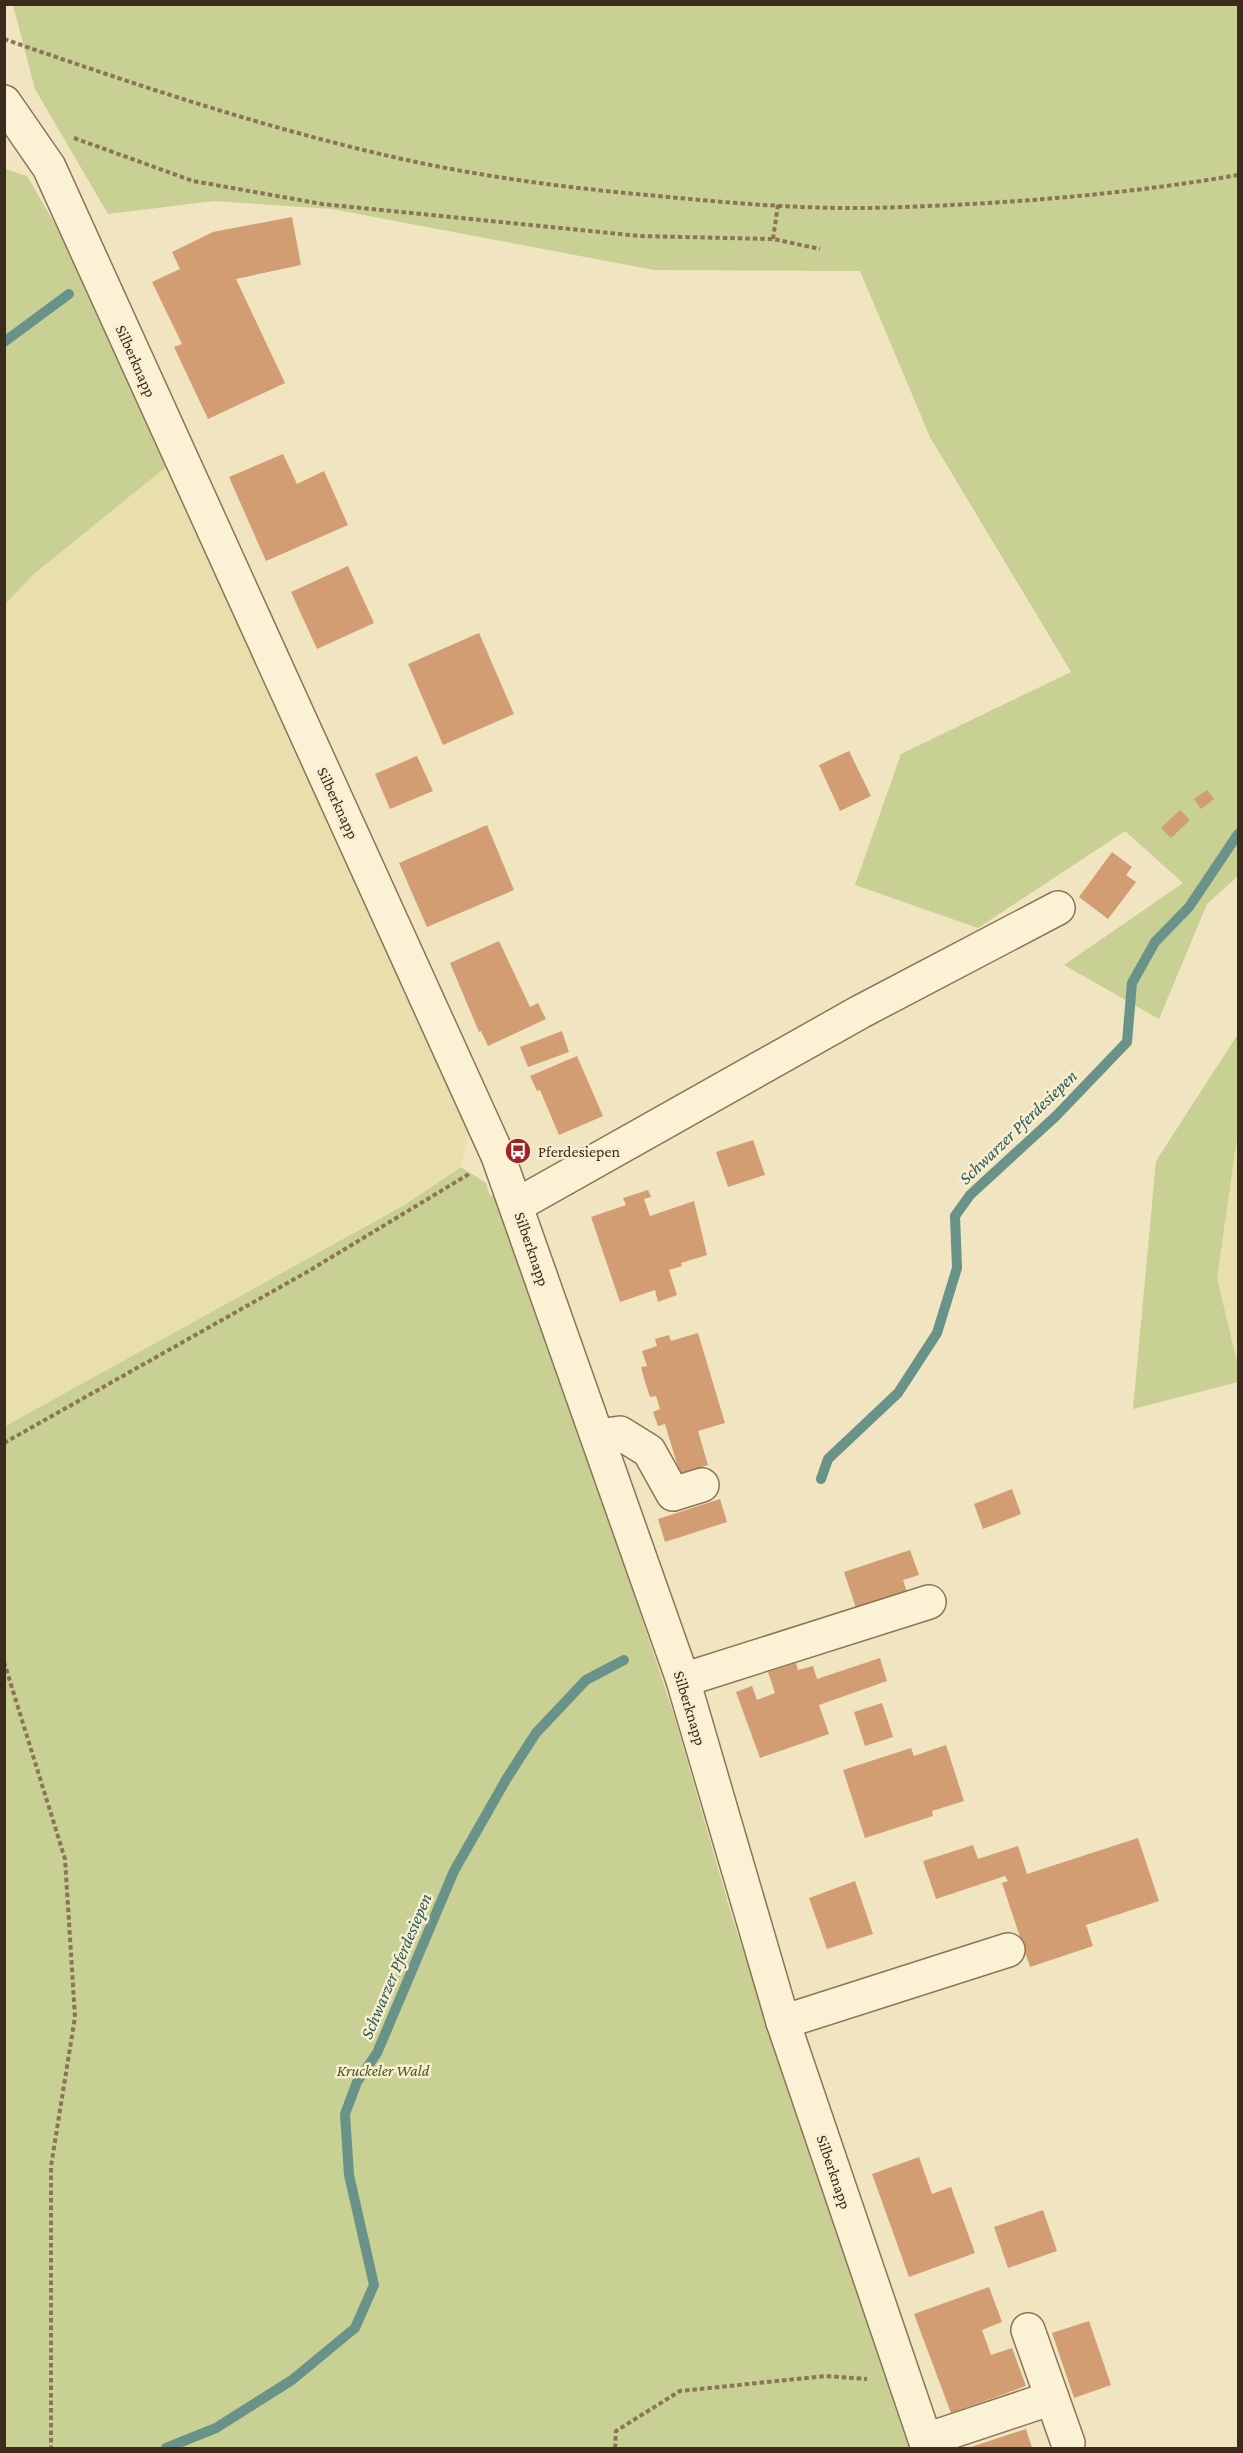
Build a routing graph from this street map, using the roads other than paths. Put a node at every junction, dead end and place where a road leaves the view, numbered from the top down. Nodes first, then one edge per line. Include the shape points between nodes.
1 (4, 102) edge
2 (1058, 908) dead end
3 (517, 1204) junction
4 (598, 1436) junction
5 (702, 1485) dead end
6 (929, 1602) dead end
7 (683, 1680) junction
8 (1008, 1950) dead end
9 (783, 2022) junction
10 (1028, 2330) dead end
11 (1052, 2398) junction
12 (1068, 2443) dead end
13 (927, 2444) edge

1 - 3 street, Silberknapp via 49,167
2 - 3 street via 860,1012
3 - 4 street, Silberknapp
4 - 5 street via 620,1433 649,1450 673,1494
4 - 7 street, Silberknapp
6 - 7 street
7 - 9 street, Silberknapp
8 - 9 street
9 - 13 street, Silberknapp
10 - 11 street
11 - 12 street
11 - 13 street

